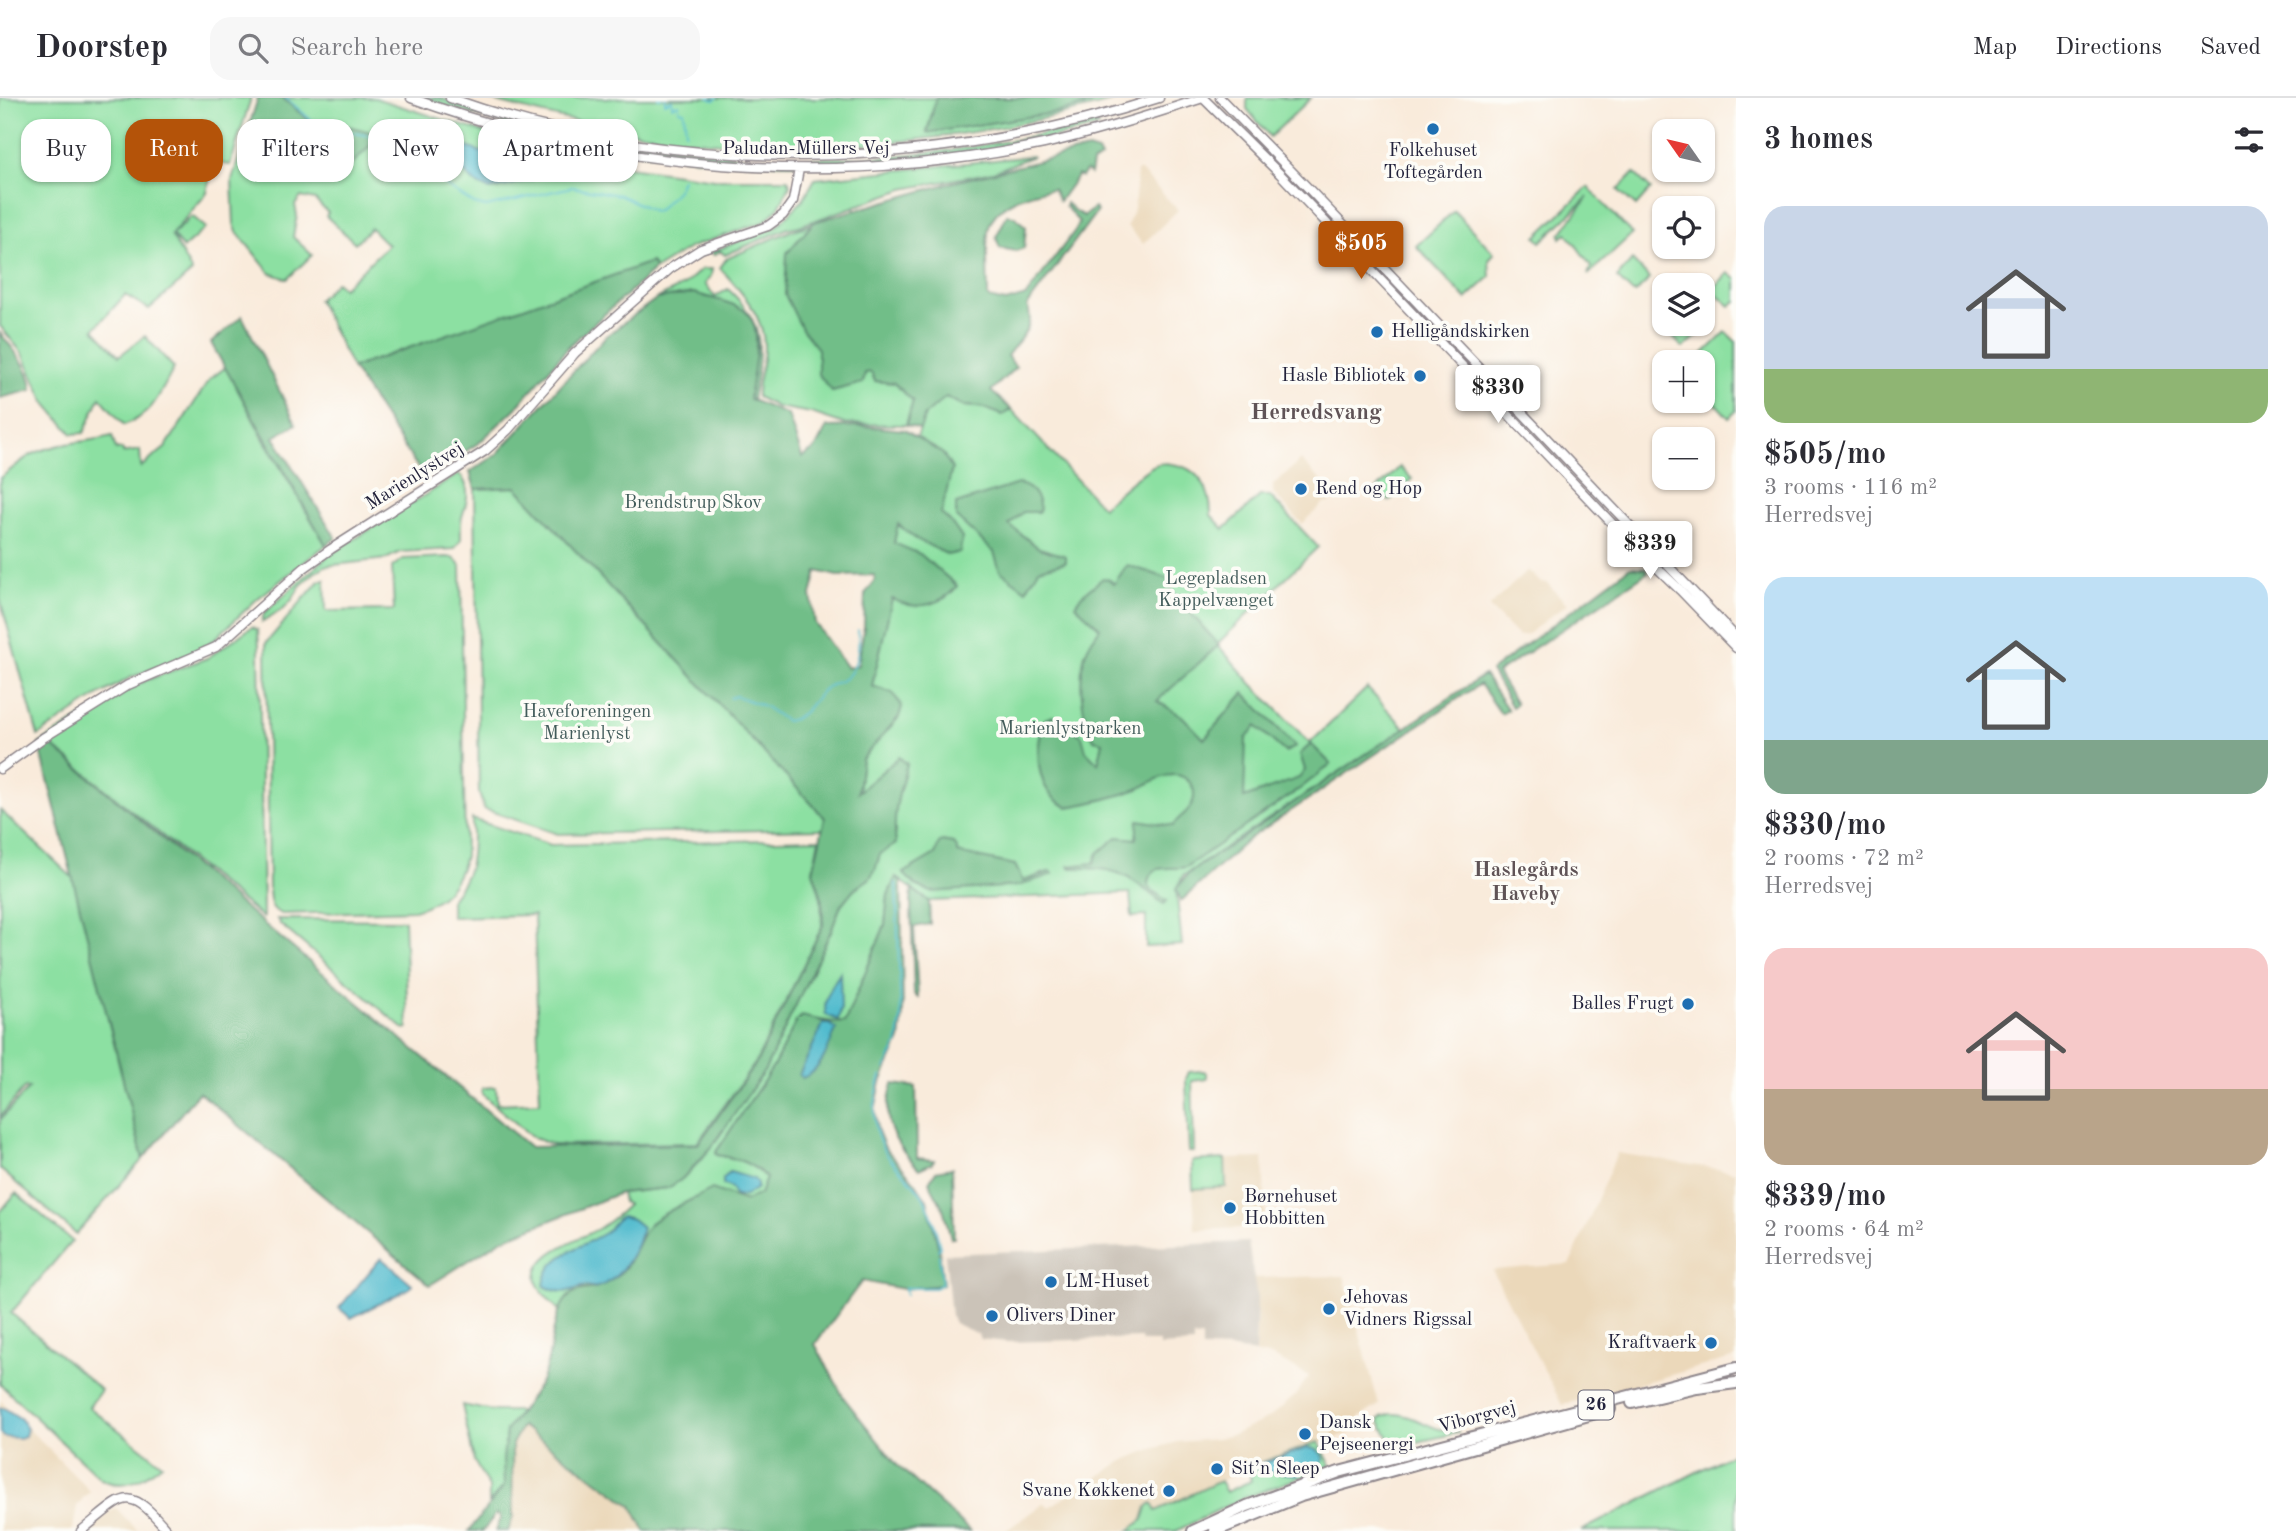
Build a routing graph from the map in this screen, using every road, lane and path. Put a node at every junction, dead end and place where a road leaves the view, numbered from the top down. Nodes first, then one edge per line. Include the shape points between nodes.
1 (411, 98) edge
2 (450, 98) edge
3 (1159, 98) edge
4 (1203, 98) edge
5 (1220, 98) edge
6 (799, 169) junction
7 (1736, 637) edge
8 (1736, 648) edge
9 (0, 769) edge
10 (1736, 1368) edge
11 (1736, 1382) edge
12 (80, 1531) edge
13 (168, 1531) edge
14 (1193, 1531) edge
15 (1215, 1531) edge

1 - 6 street, Paludan-Müllers Vej via 496,126 601,150 692,164
2 - 3 street, Paludan-Müllers Vej via 559,128 655,146 802,155 892,152 987,141 1072,124
4 - 6 street, Paludan-Müllers Vej via 1095,131 1007,151 891,165
4 - 8 street
5 - 7 street
6 - 9 street, Marienlystvej via 793,201 783,215 768,226 701,249 671,268 575,353 485,451 313,562 216,647 128,685
10 - 14 main road, Viborgvej / 26 via 1339,1472
11 - 15 main road, Viborgvej / 26 via 1632,1403 1332,1487
12 - 13 street via 128,1498 142,1503

